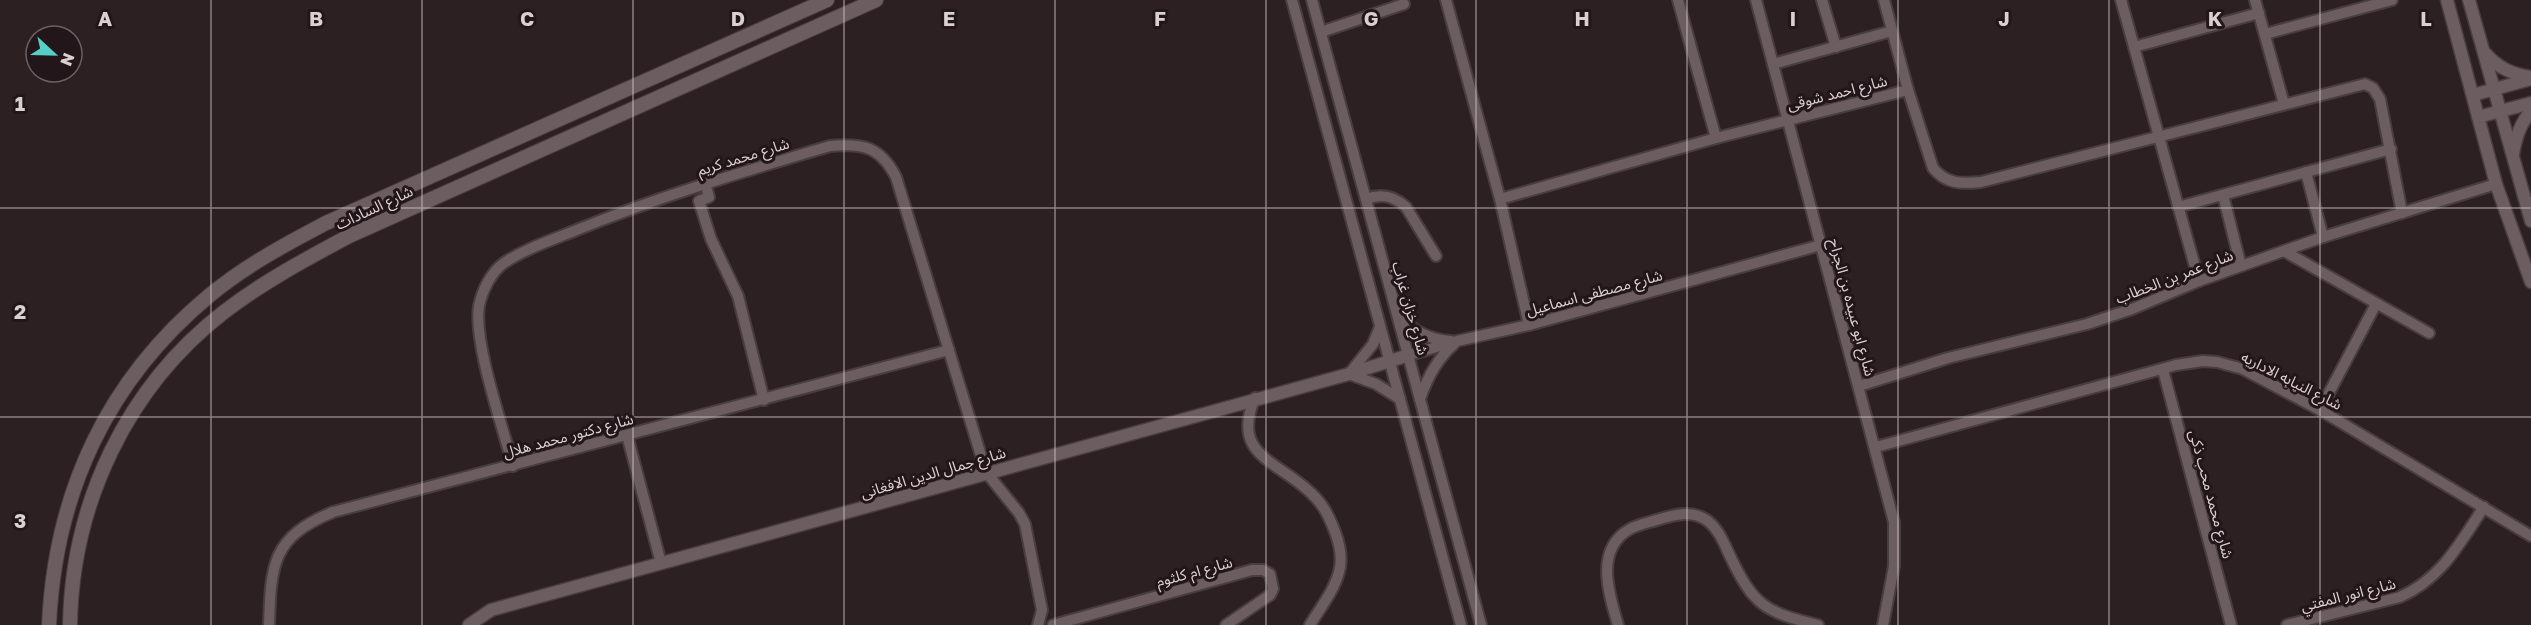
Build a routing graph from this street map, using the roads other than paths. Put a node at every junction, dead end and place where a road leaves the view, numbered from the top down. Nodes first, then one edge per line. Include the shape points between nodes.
1 (826, 0) edge
2 (876, 0) edge
3 (1292, 0) edge
4 (1312, 0) edge
5 (1446, 0) edge
6 (1678, 0) edge
7 (1756, 0) edge
8 (1821, 0) edge
9 (1884, 0) edge
10 (2121, 0) edge
11 (2255, 0) edge
12 (2392, 0) edge
13 (2469, 0) edge
14 (2444, 1) edge
15 (1404, 3) dead end
16 (2259, 14) junction
17 (1892, 31) junction
18 (1321, 32) junction
19 (2265, 34) junction
20 (1836, 47) junction
21 (2134, 47) junction
22 (2482, 50) junction
23 (1773, 64) junction
24 (2531, 78) edge
25 (2494, 89) junction
26 (1908, 90) junction
27 (2473, 95) junction
28 (2531, 103) edge
29 (2284, 104) junction
30 (2499, 111) junction
31 (2531, 111) edge
32 (2478, 117) junction
33 (1787, 119) junction
34 (2159, 137) junction
35 (1716, 138) junction
36 (2391, 149) junction
37 (2513, 158) junction
38 (2306, 172) junction
39 (705, 183) junction
40 (2496, 184) junction
41 (2223, 195) junction
42 (1366, 199) junction
43 (1500, 199) junction
44 (2178, 207) junction
45 (2402, 213) junction
46 (2531, 221) edge
47 (2324, 237) junction
48 (1821, 245) junction
49 (2284, 251) junction
50 (1436, 256) dead end
51 (2241, 266) junction
52 (2199, 281) junction
53 (2531, 282) edge
54 (2376, 304) junction
55 (1396, 312) junction
56 (1529, 325) junction
57 (1380, 327) junction
58 (2429, 333) dead end
59 (1457, 341) junction
60 (949, 350) junction
61 (1409, 355) junction
62 (1390, 361) junction
63 (2163, 370) junction
64 (1349, 374) junction
65 (1859, 386) junction
66 (1256, 398) junction
67 (1400, 399) junction
68 (1420, 399) junction
69 (764, 400) junction
70 (2320, 410) junction
71 (627, 435) junction
72 (1876, 447) junction
73 (513, 466) junction
74 (986, 472) junction
75 (2484, 507) junction
76 (2531, 536) edge
77 (661, 563) junction
78 (49, 625) edge
79 (70, 625) edge
80 (269, 625) edge
81 (469, 625) edge
82 (1038, 625) edge
83 (1053, 625) edge
84 (1226, 625) edge
85 (1310, 625) edge
86 (1461, 625) edge
87 (1481, 625) edge
88 (1618, 625) edge
89 (1818, 625) edge
90 (1883, 625) edge
91 (2231, 625) edge
92 (2287, 625) edge

1 - 78 main road, شارع السادات via 326,223 211,294 133,374 93,441 65,512 56,550
2 - 79 main road, شارع السادات via 349,236 296,264 223,313 162,371 110,452 83,525 75,563
3 - 57 street
4 - 18 street, شارع خزان غراب
5 - 43 street
6 - 35 street
7 - 23 street, شارع ابو عبيده بن الجراح
8 - 20 street
9 - 17 street
10 - 21 street
11 - 16 street
12 - 19 street
13 - 22 street
14 - 27 street
15 - 18 street
16 - 19 street
16 - 21 street
17 - 20 street
17 - 26 street
18 - 42 street, شارع خزان غراب
19 - 29 street
20 - 23 street
21 - 34 street
22 - 24 street via 2507,71
22 - 25 street
23 - 33 street, شارع ابو عبيده بن الجراح
24 - 25 street
25 - 27 street
25 - 30 street
26 - 33 street, شارع احمد شوقى
26 - 34 street, شارع احمد شوقى via 1933,168 1940,177 1962,184
27 - 32 street
28 - 30 street
29 - 34 street, شارع احمد شوقى
29 - 36 street, شارع احمد شوقى via 2361,84 2370,86 2379,95
30 - 32 street
30 - 37 street
31 - 37 street via 2522,122
32 - 40 street
33 - 35 street, شارع احمد شوقى
33 - 48 street, شارع ابو عبيده بن الجراح
34 - 44 street
35 - 43 street, شارع احمد شوقى
36 - 38 street
36 - 45 street
37 - 46 street
38 - 41 street
38 - 47 street
39 - 60 street, شارع محمد كريم via 830,146 851,144 874,151 896,177
39 - 69 street via 709,197 699,201 720,261 738,296
39 - 73 street, شارع محمد كريم via 632,207 548,242 504,264 488,282 479,306 480,333
40 - 45 street, شارع عمر بن الخطاب
40 - 53 street
41 - 44 street
41 - 51 street
42 - 50 street via 1379,195 1400,201
42 - 55 street, شارع خزان غراب
43 - 56 street
44 - 52 street
45 - 47 street, شارع عمر بن الخطاب
47 - 49 street, شارع عمر بن الخطاب
48 - 56 street, شارع مصطفى اسماعيل
48 - 65 street, شارع ابو عبيده بن الجراح
49 - 51 street, شارع عمر بن الخطاب
49 - 54 street
51 - 52 street, شارع عمر بن الخطاب
52 - 65 street, شارع عمر بن الخطاب via 2088,324 1948,358
54 - 58 street
54 - 70 street
55 - 59 street via 1407,324 1430,337
55 - 61 street, شارع خزان غراب
56 - 59 street, شارع مصطفى اسماعيل
57 - 62 street
57 - 64 street via 1373,344
59 - 61 street, شارع مصطفى اسماعيل
59 - 68 street via 1431,372
60 - 69 street, شارع دكتور محمد هلال
60 - 74 street, شارع محمد كريم
61 - 62 street, شارع جمال الدين الافغانى
61 - 68 street, شارع خزان غراب
62 - 64 street, شارع جمال الدين الافغانى
62 - 67 street
63 - 70 street, شارع النيابه الاداريه via 2190,362 2230,365
63 - 72 street, شارع النيابه الاداريه
63 - 91 street, شارع محمد محب ذكى
64 - 66 street, شارع جمال الدين الافغانى
64 - 67 street
65 - 72 street, شارع ابو عبيده بن الجراح
66 - 74 street, شارع جمال الدين الافغانى
66 - 85 street via 1247,418 1249,438 1267,461 1320,501 1339,542 1339,574
67 - 86 street
68 - 87 street, شارع خزان غراب
69 - 71 street, شارع دكتور محمد هلال
70 - 75 street, شارع النيابه الاداريه
71 - 73 street, شارع دكتور محمد هلال
71 - 77 street
72 - 90 street, شارع ابو عبيده بن الجراح via 1894,522 1896,552
73 - 80 street, شارع دكتور محمد هلال via 333,512 294,532 282,548 270,589
74 - 77 street, شارع جمال الدين الافغانى
74 - 82 street via 1025,524 1042,610
75 - 76 street, شارع النيابه الاداريه
75 - 92 street, شارع انور المفتي via 2443,567 2416,590
77 - 81 street, شارع جمال الدين الافغانى via 490,610
83 - 84 street, شارع ام كلثوم via 1252,570 1270,574 1274,589 1270,595
88 - 89 street via 1606,576 1615,544 1630,529 1681,513 1701,518 1717,530 1743,584 1770,610

